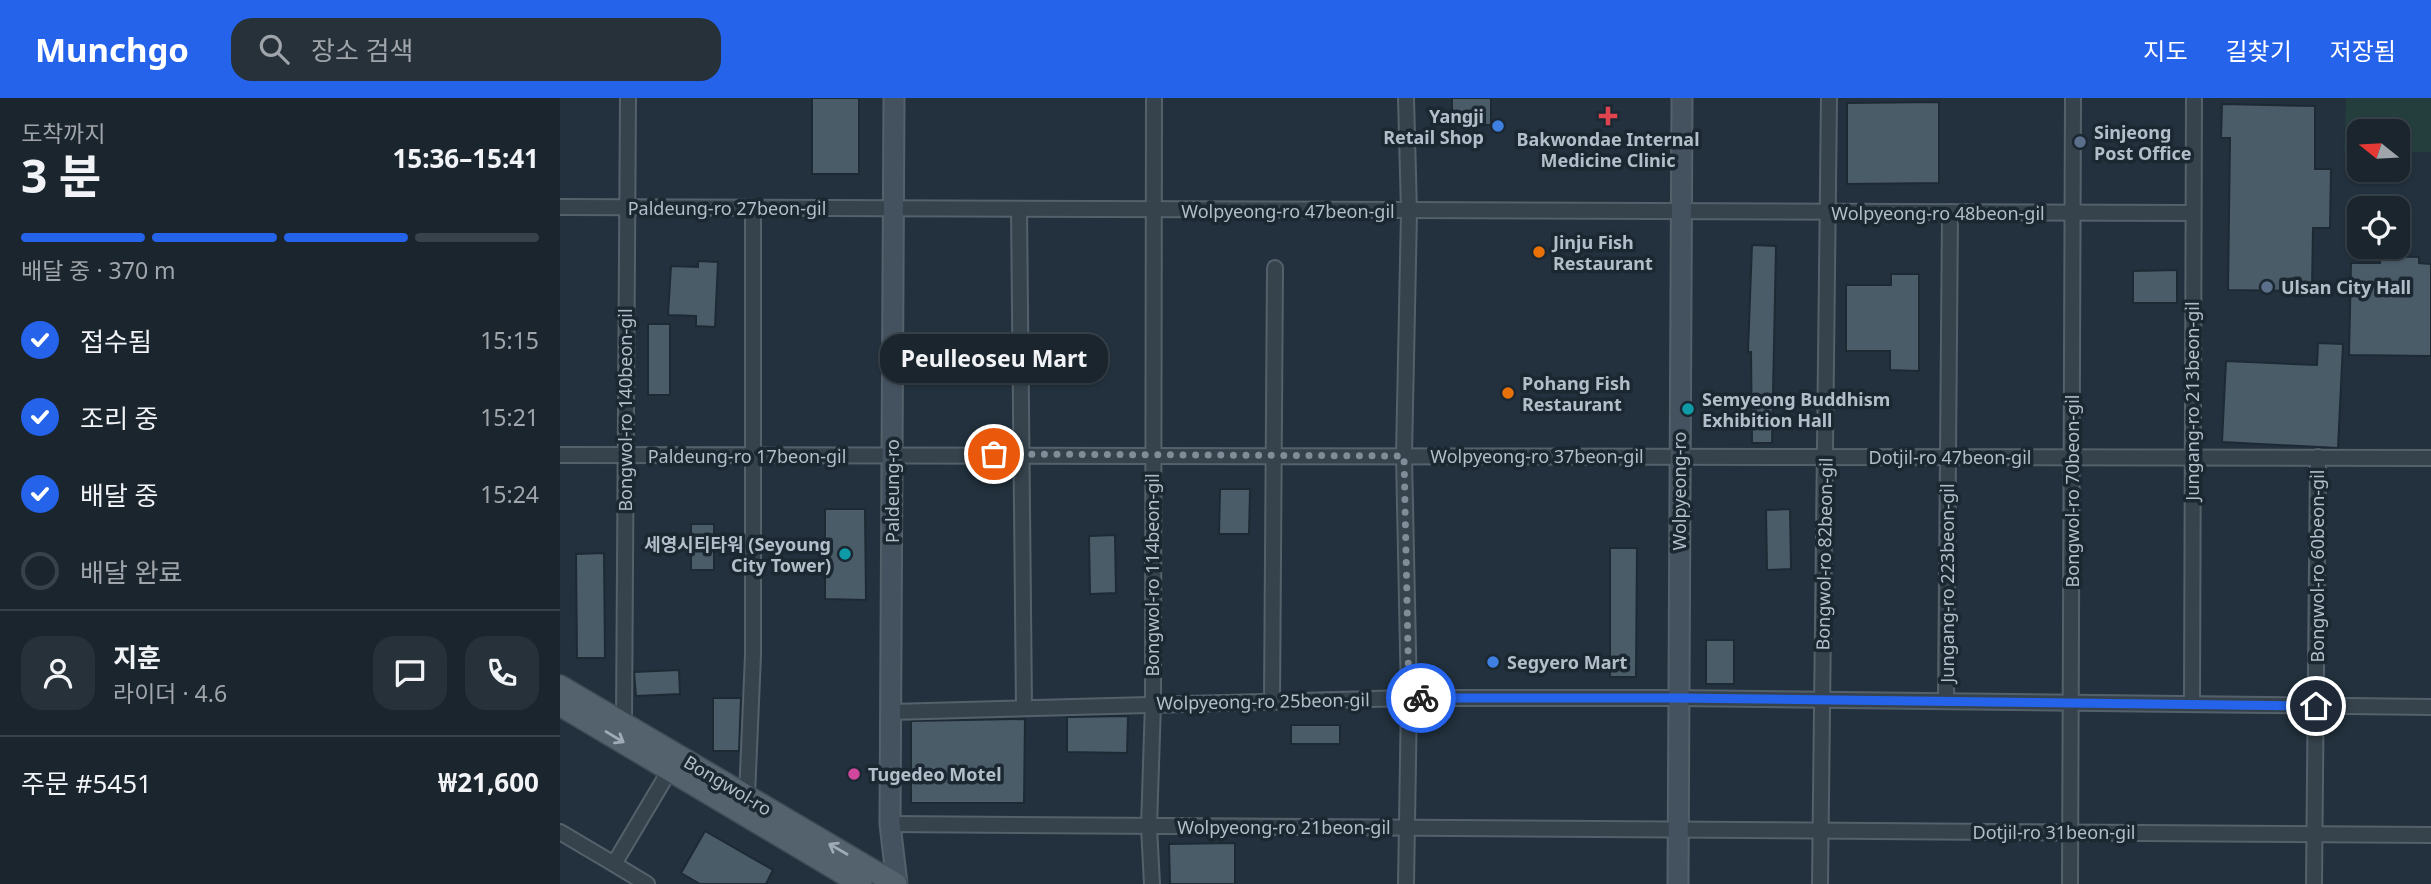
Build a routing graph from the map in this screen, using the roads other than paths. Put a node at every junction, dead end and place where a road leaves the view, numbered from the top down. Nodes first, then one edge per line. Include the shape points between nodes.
1 (628, 98) edge
2 (894, 98) edge
3 (1154, 98) edge
4 (1406, 98) edge
5 (1682, 98) edge
6 (1829, 98) edge
7 (2073, 98) edge
8 (2194, 98) edge
9 (560, 207) edge
10 (626, 208) junction
11 (753, 208) junction
12 (894, 209) junction
13 (1019, 210) junction
14 (1153, 211) junction
15 (1409, 212) junction
16 (1950, 212) junction
17 (1683, 213) junction
18 (1828, 213) junction
19 (2073, 213) junction
20 (2193, 213) junction
21 (1275, 268) dead end
22 (1019, 454) junction
23 (1152, 454) junction
24 (560, 455) edge
25 (892, 455) junction
26 (1275, 455) junction
27 (752, 456) junction
28 (1404, 456) junction
29 (1678, 456) junction
30 (624, 457) junction
31 (1825, 457) junction
32 (1948, 457) junction
33 (2072, 457) junction
34 (2192, 457) junction
35 (2318, 457) junction
36 (2431, 458) edge
37 (560, 686) edge
38 (1409, 698) junction
39 (1678, 698) junction
40 (1822, 699) junction
41 (1272, 701) junction
42 (1946, 701) junction
43 (1153, 703) junction
44 (2071, 703) junction
45 (2192, 704) junction
46 (560, 705) edge
47 (2316, 706) junction
48 (2431, 707) edge
49 (1024, 708) junction
50 (891, 712) junction
51 (624, 722) junction
52 (674, 762) junction
53 (747, 796) junction
54 (890, 824) junction
55 (1149, 827) junction
56 (1406, 827) junction
57 (1678, 829) junction
58 (1821, 830) junction
59 (560, 832) edge
60 (2071, 832) junction
61 (2315, 834) junction
62 (2431, 835) edge
63 (614, 864) junction
64 (647, 884) edge
65 (861, 884) edge
66 (897, 884) edge
67 (1152, 884) edge
68 (1406, 884) edge
69 (1678, 884) edge
70 (1820, 884) edge
71 (2070, 884) edge
72 (2314, 884) edge

1 - 10 street, Bongwol-ro 140beon-gil
2 - 12 main road, Paldeung-ro
3 - 14 street, Bongwol-ro 114beon-gil
4 - 15 street
5 - 17 main road, Wolpyeong-ro
6 - 18 street, Bongwol-ro 82beon-gil
7 - 19 street, Bongwol-ro 70beon-gil
8 - 20 street, Jungang-ro 213beon-gil
9 - 10 street, Paldeung-ro 27beon-gil
10 - 11 street, Paldeung-ro 27beon-gil
10 - 30 street, Bongwol-ro 140beon-gil
11 - 12 street, Paldeung-ro 27beon-gil
11 - 27 street
12 - 13 street, Wolpyeong-ro 47beon-gil
12 - 25 main road, Paldeung-ro
13 - 14 street, Wolpyeong-ro 47beon-gil
13 - 22 street
14 - 15 street, Wolpyeong-ro 47beon-gil
14 - 23 street, Bongwol-ro 114beon-gil
15 - 17 street, Wolpyeong-ro 47beon-gil
15 - 28 street
16 - 18 street, Wolpyeong-ro 48beon-gil
16 - 19 street, Wolpyeong-ro 48beon-gil
16 - 32 street, Jungang-ro 223beon-gil
17 - 18 street, Wolpyeong-ro 48beon-gil
17 - 29 main road, Wolpyeong-ro
18 - 31 street, Bongwol-ro 82beon-gil
19 - 20 street, Wolpyeong-ro 48beon-gil
19 - 33 street, Bongwol-ro 70beon-gil
20 - 34 street, Jungang-ro 213beon-gil
21 - 26 street
22 - 23 street, Wolpyeong-ro 37beon-gil
22 - 25 street, Wolpyeong-ro 37beon-gil
22 - 49 street
23 - 26 street, Wolpyeong-ro 37beon-gil
23 - 43 street, Bongwol-ro 114beon-gil
24 - 30 street, Paldeung-ro 17beon-gil
25 - 27 street, Paldeung-ro 17beon-gil
25 - 50 main road, Paldeung-ro
26 - 28 street, Wolpyeong-ro 37beon-gil
26 - 41 street
27 - 30 street, Paldeung-ro 17beon-gil
27 - 53 street via 753,654
28 - 29 street, Wolpyeong-ro 37beon-gil
28 - 38 street
29 - 31 street, Dotjil-ro 47beon-gil
29 - 39 main road, Wolpyeong-ro
30 - 51 street, Bongwol-ro 140beon-gil
31 - 32 street, Dotjil-ro 47beon-gil
31 - 40 street, Bongwol-ro 82beon-gil
32 - 33 street, Dotjil-ro 47beon-gil
32 - 42 street, Jungang-ro 223beon-gil
33 - 34 street, Dotjil-ro 47beon-gil
33 - 44 street, Bongwol-ro 70beon-gil
34 - 35 street, Dotjil-ro 47beon-gil
34 - 45 street, Jungang-ro 213beon-gil
35 - 36 street, Dotjil-ro 47beon-gil
35 - 47 street, Bongwol-ro 60beon-gil
37 - 51 main road, Bongwol-ro
38 - 39 street, Wolpyeong-ro 25beon-gil
38 - 41 street, Wolpyeong-ro 25beon-gil
38 - 56 street
39 - 40 street, Wolpyeong-ro 25beon-gil
39 - 57 main road, Wolpyeong-ro
40 - 42 street, Wolpyeong-ro 25beon-gil
40 - 58 street, Bongwol-ro 82beon-gil
41 - 43 street, Wolpyeong-ro 25beon-gil
42 - 44 street, Wolpyeong-ro 25beon-gil
43 - 49 street, Wolpyeong-ro 25beon-gil
43 - 55 street, Bongwol-ro 114beon-gil
44 - 45 street, Wolpyeong-ro 25beon-gil
44 - 60 street, Bongwol-ro 70beon-gil
45 - 47 street, Wolpyeong-ro 25beon-gil
46 -> 52 main road
47 - 48 street, Wolpyeong-ro 25beon-gil
47 - 61 street, Bongwol-ro 60beon-gil
49 - 50 street, Wolpyeong-ro 25beon-gil
50 - 54 main road, Paldeung-ro
51 - 52 main road, Bongwol-ro
52 - 53 main road, Bongwol-ro
52 - 63 street
52 - 65 main road
66 -> 53 main road, Bongwol-ro
54 - 55 street, Wolpyeong-ro 21beon-gil
54 - 66 main road, Paldeung-ro
55 - 56 street, Wolpyeong-ro 21beon-gil
55 - 67 street, Bongwol-ro 114beon-gil
56 - 57 street, Wolpyeong-ro 21beon-gil
56 - 68 street
57 - 58 street, Dotjil-ro 31beon-gil
57 - 69 main road, Wolpyeong-ro
58 - 60 street, Dotjil-ro 31beon-gil
58 - 70 street, Bongwol-ro 82beon-gil
59 - 63 street
60 - 61 street, Dotjil-ro 31beon-gil
60 - 71 street, Bongwol-ro 70beon-gil
61 - 62 street, Dotjil-ro 31beon-gil
61 - 72 street, Bongwol-ro 60beon-gil
63 - 64 street

